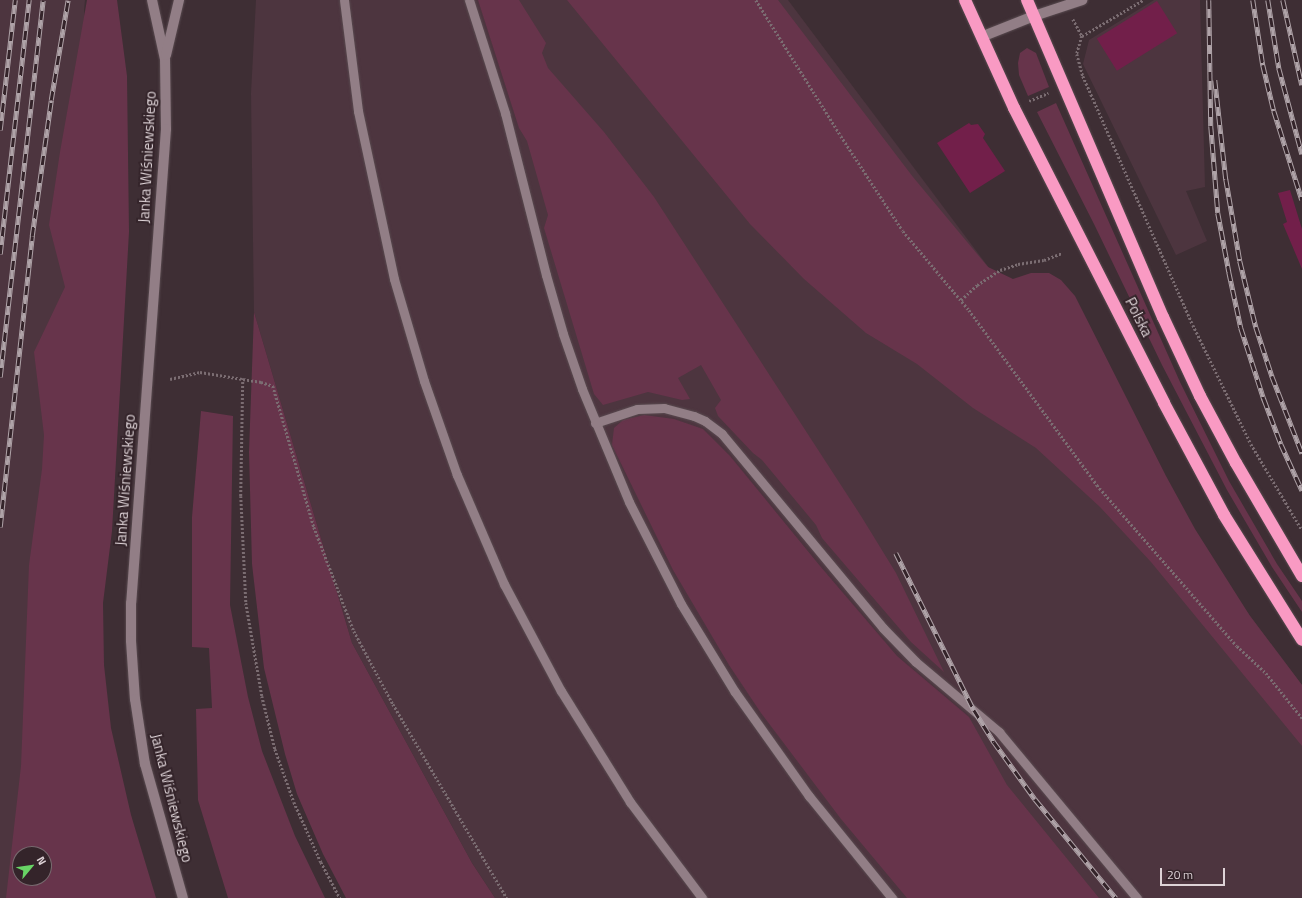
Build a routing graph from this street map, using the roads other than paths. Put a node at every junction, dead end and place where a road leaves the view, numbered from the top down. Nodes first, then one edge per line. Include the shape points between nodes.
1 (152, 0) edge
2 (179, 0) edge
3 (344, 0) edge
4 (469, 0) edge
5 (965, 0) edge
6 (1027, 0) edge
7 (1082, 0) edge
8 (1034, 16) junction
9 (981, 37) junction
10 (165, 59) junction
11 (595, 422) junction
12 (1302, 576) edge
13 (1302, 640) edge
14 (183, 898) edge
15 (702, 898) edge
16 (892, 898) edge
17 (1137, 898) edge

1 - 10 main road, Janka Wiśniewskiego
2 - 10 main road, Janka Wiśniewskiego
3 - 15 lane via 358,111 394,278 424,381 457,475 504,584 561,691 630,802
4 - 11 lane via 505,113 555,306
5 - 9 highway, Polska
6 - 8 highway, Polska
7 - 8 main road
8 - 9 main road
8 - 12 highway, Polska via 1163,317 1200,396
9 - 13 highway, Polska via 1014,108 1164,403 1224,515
10 - 14 main road, Janka Wiśniewskiego via 166,129 131,603 131,641 135,699 145,764
11 - 16 lane via 648,542 700,638 776,752
11 - 17 lane via 637,409 664,408 694,416 722,434 883,628 916,662 998,732

